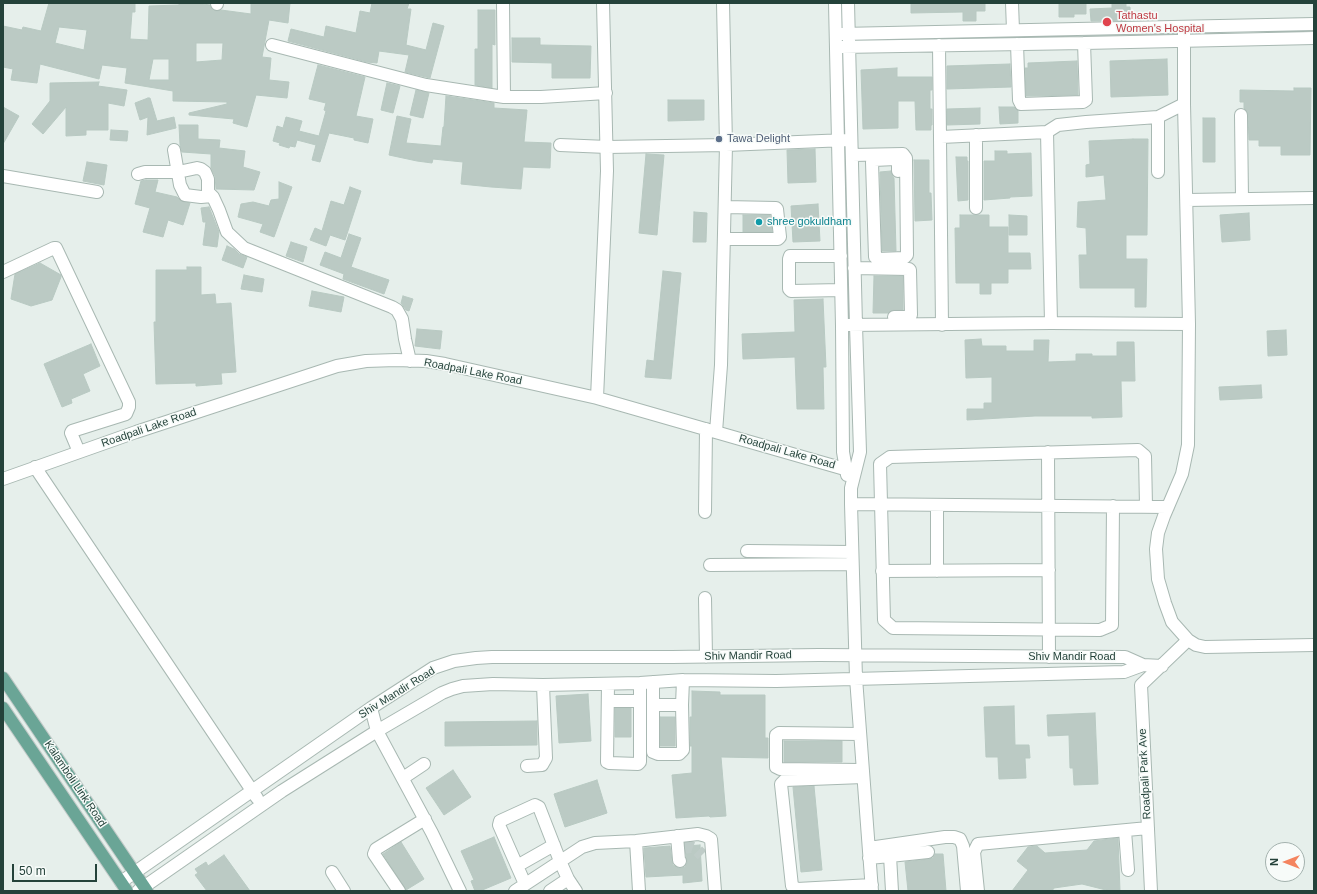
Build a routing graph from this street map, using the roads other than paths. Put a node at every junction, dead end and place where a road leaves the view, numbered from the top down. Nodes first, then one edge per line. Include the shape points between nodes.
1 (503, 3) edge
2 (603, 3) edge
3 (723, 3) edge
4 (835, 3) edge
5 (848, 3) edge
6 (1012, 3) edge
7 (1314, 24) edge
8 (1184, 27) junction
9 (1013, 30) junction
10 (836, 34) junction
11 (849, 34) junction
12 (1314, 38) edge
13 (1184, 40) junction
14 (1084, 43) junction
15 (1017, 44) junction
16 (272, 45) dead end
17 (939, 45) junction
18 (849, 47) junction
19 (836, 48) junction
20 (606, 93) junction
21 (504, 97) junction
22 (1184, 104) junction
23 (1241, 115) dead end
24 (1158, 117) junction
25 (1047, 132) junction
26 (976, 135) junction
27 (941, 137) junction
28 (838, 140) junction
29 (851, 140) junction
30 (560, 145) dead end
31 (726, 145) junction
32 (607, 147) junction
33 (174, 150) dead end
34 (852, 155) junction
35 (182, 167) junction
36 (898, 171) dead end
37 (1158, 172) dead end
38 (138, 174) dead end
39 (3, 176) edge
40 (97, 192) dead end
41 (212, 196) junction
42 (1314, 198) edge
43 (1242, 199) junction
44 (1187, 200) junction
45 (725, 207) junction
46 (976, 208) dead end
47 (724, 239) junction
48 (840, 256) junction
49 (854, 268) junction
50 (3, 272) edge
51 (841, 290) junction
52 (856, 321) junction
53 (1051, 323) junction
54 (1189, 324) junction
55 (942, 325) junction
56 (842, 326) junction
57 (410, 360) junction
58 (597, 398) junction
59 (126, 414) junction
60 (711, 430) junction
61 (132, 434) junction
62 (79, 452) junction
63 (1048, 452) junction
64 (35, 467) junction
65 (850, 471) junction
66 (3, 479) edge
67 (851, 504) junction
68 (881, 504) junction
69 (937, 505) junction
70 (1049, 506) junction
71 (1112, 506) junction
72 (1146, 506) junction
73 (1168, 507) junction
74 (705, 512) dead end
75 (747, 551) dead end
76 (852, 558) junction
77 (710, 565) dead end
78 (1049, 570) junction
79 (882, 571) junction
80 (938, 571) junction
81 (705, 598) dead end
82 (1049, 630) junction
83 (1188, 640) junction
84 (1314, 645) edge
85 (855, 656) junction
86 (1049, 656) junction
87 (706, 657) junction
88 (1143, 665) junction
89 (1162, 666) junction
90 (3, 678) edge
91 (856, 678) junction
92 (683, 680) junction
93 (653, 682) junction
94 (640, 683) junction
95 (608, 684) junction
96 (543, 685) junction
97 (608, 701) junction
98 (640, 701) junction
99 (653, 706) junction
100 (682, 706) junction
101 (3, 708) edge
102 (371, 708) junction
103 (377, 731) junction
104 (860, 734) junction
105 (424, 764) dead end
106 (527, 766) dead end
107 (863, 774) junction
108 (403, 778) junction
109 (253, 791) junction
110 (262, 805) junction
111 (425, 819) junction
112 (1148, 828) junction
113 (1125, 830) junction
114 (636, 841) junction
115 (679, 844) junction
116 (554, 845) junction
117 (889, 850) junction
118 (928, 852) dead end
119 (869, 853) junction
120 (560, 861) junction
121 (680, 862) dead end
122 (517, 866) junction
123 (1128, 870) dead end
124 (332, 872) dead end
125 (135, 873) junction
126 (568, 879) junction
127 (124, 887) edge
128 (520, 888) edge
129 (872, 888) edge
130 (143, 890) edge
131 (457, 890) edge
132 (344, 891) edge
133 (399, 891) edge
134 (550, 891) edge
135 (576, 891) edge
136 (639, 891) edge
137 (716, 891) edge
138 (892, 891) edge
139 (967, 891) edge
140 (978, 891) edge
141 (1151, 891) edge

1 - 21 street
2 - 20 street
3 - 31 street
4 - 10 street
5 - 11 street
6 - 9 street
7 - 8 street
8 - 9 street
8 - 13 street
9 - 11 street
10 - 11 street
10 - 19 street
11 - 18 street
12 - 13 street
13 - 14 street
13 - 22 street
14 - 15 street
14 - 15 street via 1086,100 1021,104
15 - 17 street
16 - 21 street via 426,84
17 - 18 street
17 - 27 street
18 - 19 street
18 - 29 street
19 - 28 street
20 - 21 street
20 - 32 street
22 - 24 street
22 - 44 street
23 - 43 street
24 - 25 street via 1058,125
24 - 37 street
25 - 26 street
25 - 53 street
26 - 27 street
26 - 46 street
27 - 55 street
28 - 29 street
28 - 31 street
28 - 48 street
29 - 34 street
30 - 32 street
31 - 32 street
31 - 45 street
32 - 58 street
33 - 35 street
34 - 36 street via 903,154 906,158 907,255 904,258 878,259 874,257 872,162 898,160
34 - 49 street
35 - 38 street
35 - 41 street via 197,163 205,172 208,192
35 - 41 street via 180,186 185,195
39 - 40 street
41 - 57 street via 227,232 244,248 397,310 402,319
42 - 43 street
43 - 44 street
44 - 54 street
45 - 47 street
45 - 47 street via 776,208 780,237
47 - 60 street via 721,365
48 - 51 street
48 - 51 street via 788,258 791,291
49 - 52 street
49 - 52 street via 910,270 909,317
50 - 59 street via 56,248 129,402
51 - 56 street
52 - 55 street
52 - 56 street
52 - 65 street via 860,452
53 - 54 street
53 - 55 street
54 - 73 street via 1188,445 1182,474
56 - 65 street via 843,452
57 - 58 street, Roadpali Lake Road via 446,364
57 - 61 street, Roadpali Lake Road via 366,361 337,366
58 - 60 street, Roadpali Lake Road
59 - 61 street
59 - 62 street via 72,431
60 - 65 street, Roadpali Lake Road
60 - 74 street
61 - 62 street, Roadpali Lake Road
62 - 64 street, Roadpali Lake Road
63 - 68 street via 890,457 880,464
63 - 70 street
63 - 72 street via 1138,450 1145,456
64 - 66 street, Roadpali Lake Road
64 - 109 street
65 - 67 street
67 - 68 street
67 - 76 street
68 - 69 street
68 - 79 street
69 - 70 street
69 - 80 street
70 - 71 street
70 - 78 street
71 - 72 street
71 - 82 street via 1112,625 1100,630
72 - 73 street
73 - 83 street via 1158,533 1158,579 1172,622
75 - 76 street
76 - 77 street
76 - 85 street
78 - 80 street
78 - 82 street
79 - 80 street
79 - 82 street via 884,620 893,628
81 - 87 street
82 - 86 street
83 - 84 street via 1205,647
83 - 89 street
85 - 86 street, Shiv Mandir Road
85 - 87 street, Shiv Mandir Road
85 - 91 street
86 - 88 street, Shiv Mandir Road via 1125,657
87 - 102 street, Shiv Mandir Road via 476,658 454,661 434,668
88 - 89 street
88 - 91 street, Shiv Mandir Road via 1124,672
89 - 112 street, Roadpali Park Ave via 1141,685
90 - 125 main road, Kalamboli Link Road
91 - 92 street, Shiv Mandir Road via 776,681
91 - 104 street
92 - 93 street, Shiv Mandir Road
92 - 100 street
93 - 94 street, Shiv Mandir Road
93 - 99 street
94 - 95 street, Shiv Mandir Road
94 - 98 street
95 - 96 street, Shiv Mandir Road
95 - 97 street
96 - 103 street, Shiv Mandir Road via 485,684 452,689
96 - 106 street via 546,758 542,765
97 - 98 street
97 - 98 street via 607,762 638,764
99 - 100 street
99 - 100 street via 653,752 679,754 683,750
101 - 127 main road, Kalamboli Link Road
102 - 103 street
102 - 109 street, Shiv Mandir Road
103 - 108 street
103 - 110 street, Shiv Mandir Road
104 - 107 street
104 - 107 street via 779,733 776,735 776,768
105 - 108 street
107 - 119 street
107 - 129 street via 785,780 781,784 792,886 797,889
108 - 111 street
109 - 110 street
109 - 125 street, Shiv Mandir Road
110 - 130 street, Shiv Mandir Road
111 - 131 street
111 - 133 street via 376,850 374,854
112 - 113 street
112 - 141 street, Roadpali Park Ave
113 - 123 street
113 - 140 street via 978,844 974,852
114 - 115 street
114 - 120 street via 595,842
114 - 136 street
115 - 121 street
115 - 137 street via 698,834 711,839 708,878
116 - 120 street
116 - 122 street
116 - 122 street via 539,807 535,805 500,820 499,825
117 - 118 street
117 - 119 street
117 - 138 street
117 - 139 street via 945,837 960,840 963,846
119 - 129 street
120 - 126 street
120 - 128 street
122 - 128 street
124 - 132 street
125 - 127 street, Shiv Mandir Road
125 - 130 main road, Kalamboli Link Road
126 - 134 street
126 - 135 street

